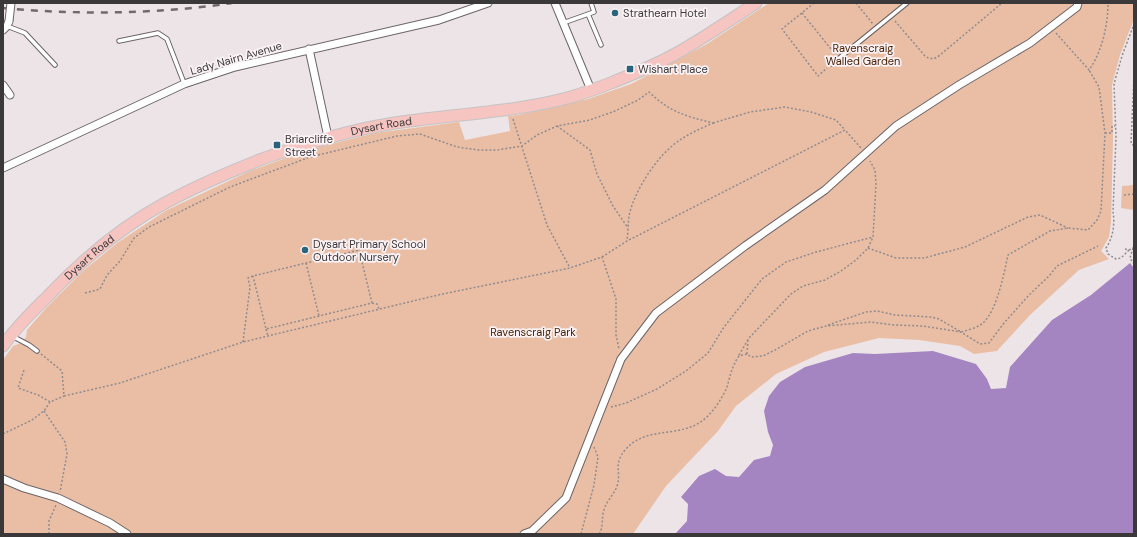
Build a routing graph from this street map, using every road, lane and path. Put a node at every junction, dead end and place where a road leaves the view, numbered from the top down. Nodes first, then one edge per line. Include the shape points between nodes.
1 (11, 3) edge
2 (488, 3) edge
3 (555, 3) edge
4 (591, 3) edge
5 (756, 3) edge
6 (814, 3) edge
7 (856, 3) edge
8 (907, 3) edge
9 (1002, 3) edge
10 (1078, 3) edge
11 (1108, 3) edge
12 (802, 13) junction
13 (588, 14) junction
14 (891, 16) junction
15 (563, 23) junction
16 (1134, 24) edge
17 (6, 26) edge
18 (1051, 27) junction
19 (876, 28) junction
20 (119, 41) dead end
21 (601, 45) dead end
22 (309, 49) junction
23 (839, 59) junction
24 (832, 64) joint
25 (55, 65) dead end
26 (1089, 70) junction
27 (1134, 77) edge
28 (184, 84) junction
29 (3, 85) edge
30 (591, 90) junction
31 (10, 95) dead end
32 (509, 109) junction
33 (713, 123) junction
34 (557, 126) junction
35 (1115, 126) junction
36 (845, 130) junction
37 (1105, 133) junction
38 (328, 137) junction
39 (522, 146) junction
40 (1134, 146) edge
41 (866, 153) junction
42 (3, 168) edge
43 (1134, 194) edge
44 (1124, 195) dead end
45 (1068, 228) junction
46 (628, 229) junction
47 (873, 237) junction
48 (627, 241) junction
49 (1098, 246) dead end
50 (1134, 246) edge
51 (868, 248) junction
52 (1133, 248) edge
53 (1125, 249) dead end
54 (1129, 250) junction
55 (602, 257) junction
56 (306, 263) junction
57 (1134, 264) edge
58 (570, 268) junction
59 (253, 276) junction
60 (85, 293) dead end
61 (372, 303) junction
62 (379, 309) junction
63 (319, 316) junction
64 (826, 326) junction
65 (266, 329) junction
66 (961, 332) junction
67 (10, 335) junction
68 (268, 336) junction
69 (749, 338) junction
70 (243, 342) junction
71 (3, 346) edge
72 (37, 351) joint
73 (747, 354) junction
74 (738, 356) junction
75 (621, 359) junction
76 (24, 370) dead end
77 (64, 396) junction
78 (50, 402) junction
79 (602, 409) junction
80 (44, 411) junction
81 (3, 434) edge
82 (591, 437) junction
83 (3, 479) edge
84 (58, 498) junction
85 (49, 534) edge
86 (127, 534) edge
87 (524, 534) edge
88 (581, 534) edge
89 (599, 534) edge

1 - 17 street, bridge
2 - 22 street, Lady Nairn Avenue via 439,20
3 - 15 street
4 - 13 lane via 594,12
5 - 30 main road, Dysart Road via 677,53
6 - 12 path
7 - 19 path
8 - 14 lane
9 - 14 path via 933,59 925,56
10 - 18 street via 1077,7
11 - 26 path via 1106,26
12 - 23 path
12 - 24 path via 782,29 818,76
13 - 15 lane
13 - 21 lane
14 - 19 lane
15 - 30 street
16 - 35 path via 1114,84
17 - 25 lane via 24,33
18 - 26 path
18 - 41 street via 1030,43 896,126
19 - 23 lane
20 - 28 lane via 158,33 167,38
22 - 28 street, Lady Nairn Avenue via 235,67
22 - 38 street
23 - 24 lane
26 - 37 path via 1099,87
27 - 40 path via 1131,143
28 - 42 street, Lady Nairn Avenue
29 - 31 street
30 - 32 main road, Dysart Road
32 - 38 main road, Dysart Road via 390,124
32 - 39 path
33 - 34 path via 677,113 661,104 649,92 615,111 590,120
33 - 36 path via 730,116 785,107 836,120
33 - 46 path via 678,141 662,156 639,190
34 - 39 path via 537,134
34 - 46 path via 590,150 597,174
35 - 37 path via 1112,126 1112,132
35 - 54 path via 1115,222 1106,252 1116,259 1121,258
36 - 41 path
36 - 48 path
37 - 45 path via 1101,211 1088,230
38 - 67 main road, Dysart Road via 246,166 190,190 153,210 80,264
39 - 58 path via 547,225
39 - 60 path via 479,150 457,147 420,134 398,136 310,157 230,188 149,227 134,238 100,289
41 - 47 path via 875,170
41 - 75 street via 825,190 656,313
43 - 44 path
45 - 51 path via 1040,215 1028,217 965,247 924,258 896,258
45 - 66 path via 1050,231 1008,256 1004,276 990,314 983,323
46 - 48 path
47 - 51 path
47 - 79 path via 786,262 762,280 724,326 708,353 686,371 657,389 626,403
48 - 55 path
49 - 66 path via 1057,266 989,343 980,344
50 - 52 path
51 - 69 path via 842,271 825,280 803,286 791,294
52 - 54 path
52 - 57 path via 1130,258
53 - 54 path
55 - 58 path
55 - 75 path via 616,299 616,335
56 - 59 path
56 - 61 path via 359,250
56 - 63 path
58 - 62 path
59 - 65 path
59 - 70 path via 248,278 250,287
61 - 62 path via 377,304
61 - 63 path
62 - 68 path
63 - 65 path
64 - 66 path via 871,322
64 - 66 path via 866,312 877,311 894,315 931,317
64 - 73 path via 808,331 763,356 751,357
65 - 68 path
67 - 71 main road, Dysart Road
67 - 72 lane
68 - 70 path
69 - 73 path
69 - 74 path
70 - 77 path via 120,383
72 - 77 path via 62,371
73 - 74 path
74 - 89 path via 726,388 716,406 702,422 686,429 639,438 618,459 617,486 604,510 602,530
75 - 79 street
76 - 78 path via 18,388
77 - 78 path
78 - 80 path
79 - 82 street
80 - 81 path
80 - 84 path via 65,442 67,454
82 - 87 street via 566,498 532,531
82 - 88 path via 598,457 594,485
83 - 84 street
84 - 85 path via 49,521
84 - 86 street

